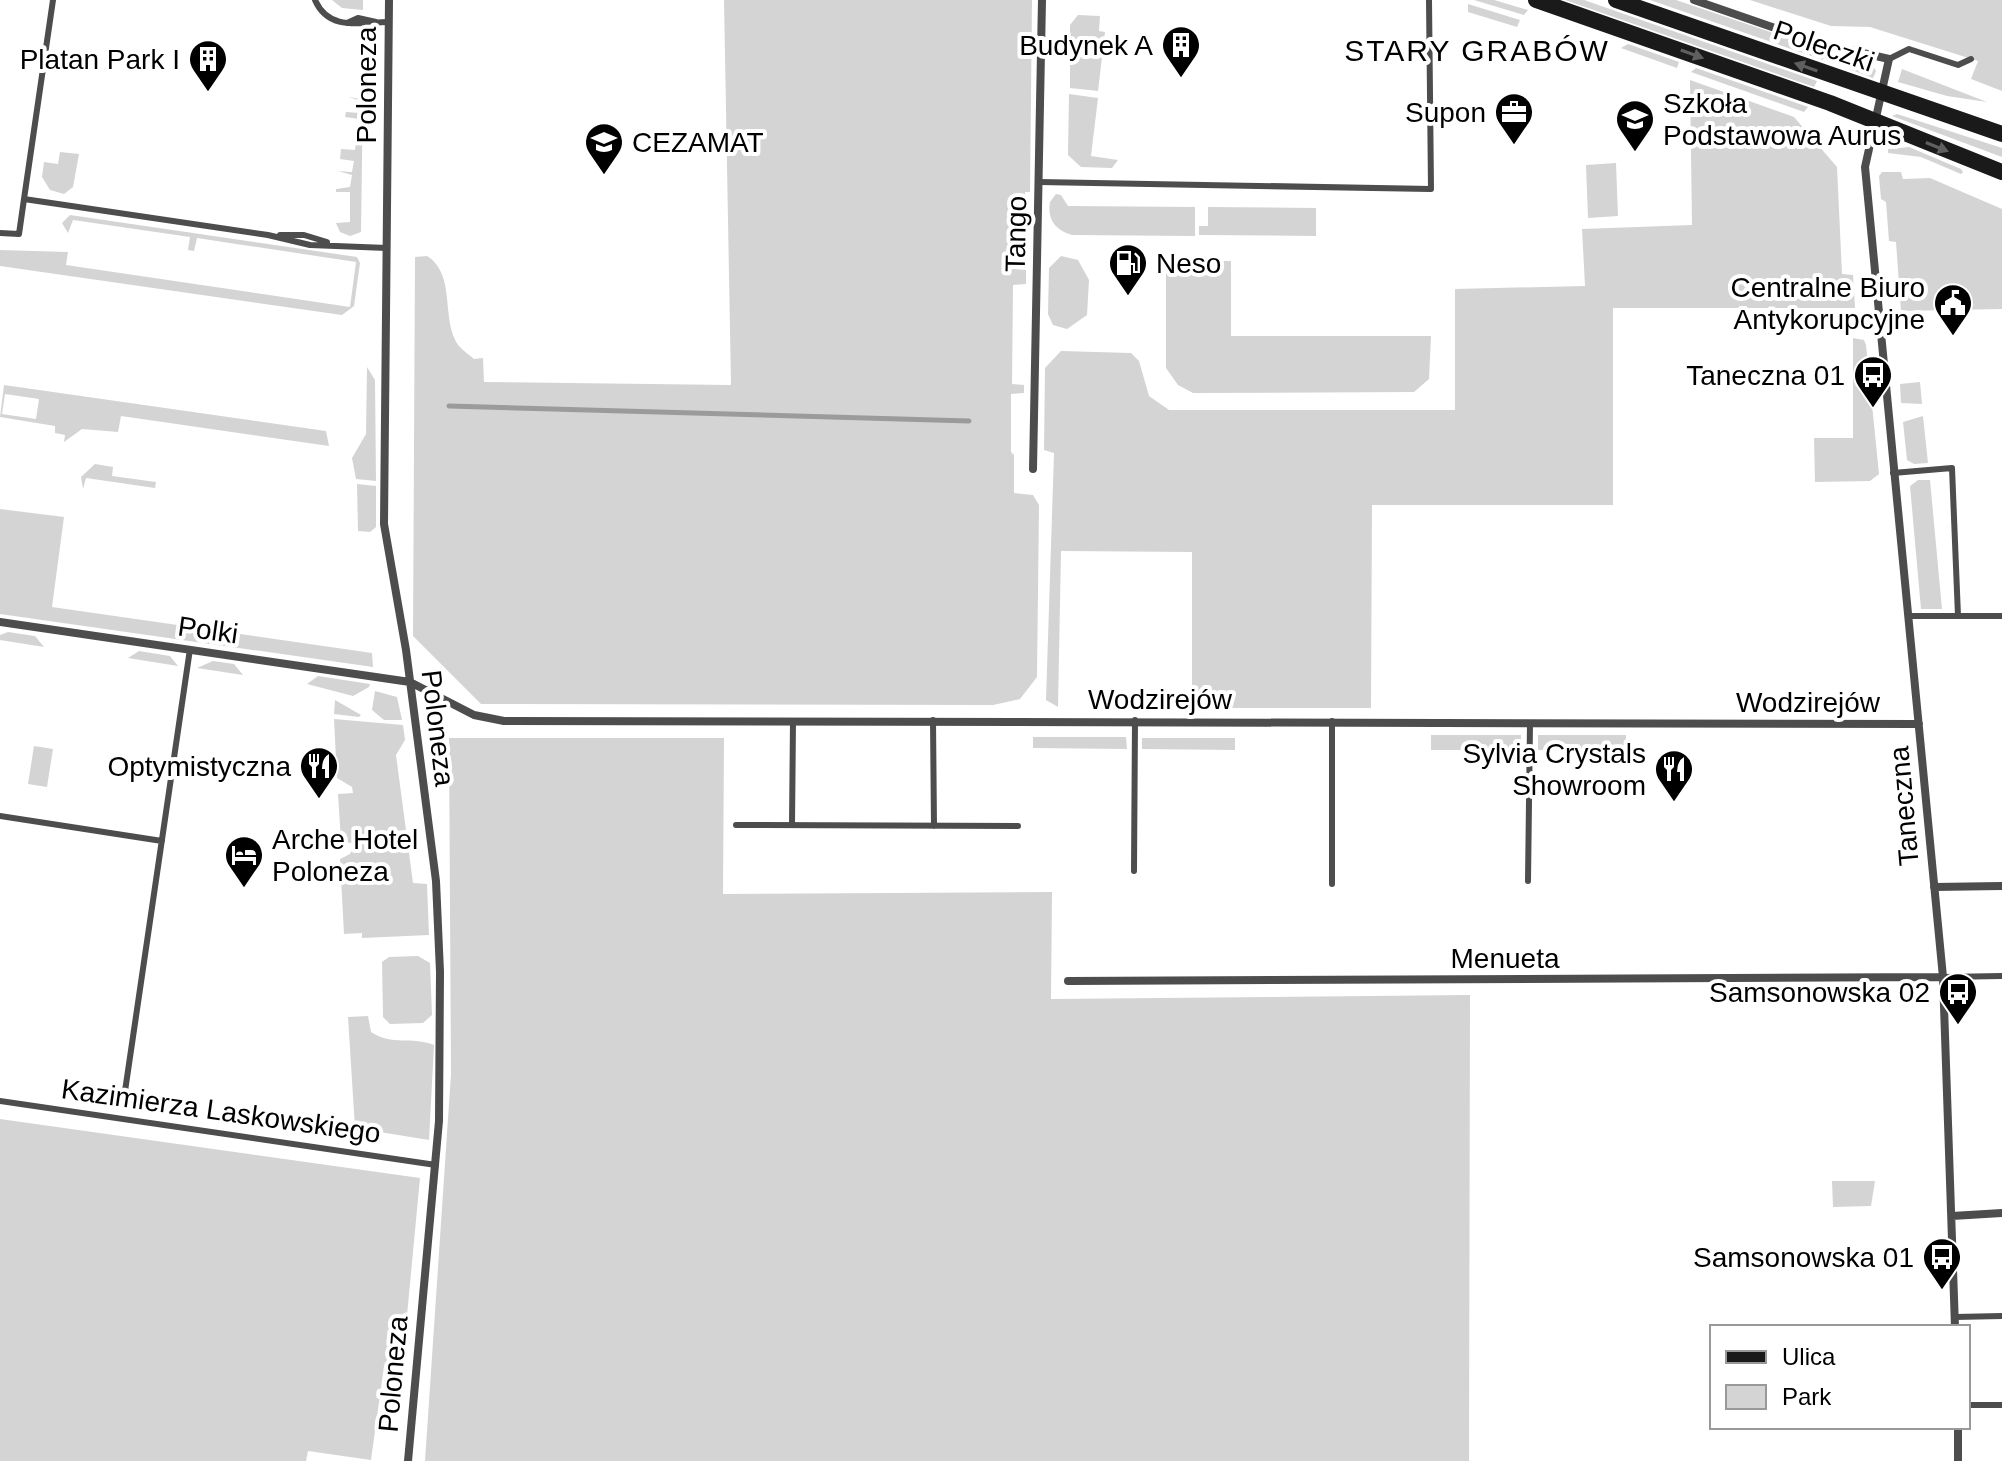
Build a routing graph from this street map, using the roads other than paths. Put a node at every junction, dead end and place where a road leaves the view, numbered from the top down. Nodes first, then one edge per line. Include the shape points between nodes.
1 (53, 0) edge
2 (315, 0) edge
3 (389, 0) edge
4 (1042, 0) edge
5 (1429, 0) edge
6 (1536, 0) edge
7 (1616, 0) edge
8 (1694, 0) edge
9 (388, 22) junction
10 (1889, 59) junction
11 (1971, 59) dead end
12 (1880, 92) junction
13 (1873, 121) junction
14 (2002, 134) edge
15 (2002, 172) edge
16 (1039, 182) junction
17 (24, 199) junction
18 (0, 233) edge
19 (387, 248) junction
20 (1033, 469) dead end
21 (1893, 473) junction
22 (1908, 616) junction
23 (1958, 616) junction
24 (2002, 616) edge
25 (0, 622) edge
26 (190, 649) junction
27 (410, 682) junction
28 (933, 720) junction
29 (1135, 720) junction
30 (793, 721) junction
31 (1332, 721) junction
32 (1530, 723) junction
33 (1919, 724) junction
34 (0, 816) edge
35 (736, 825) dead end
36 (792, 825) junction
37 (934, 826) junction
38 (1018, 826) dead end
39 (162, 841) junction
40 (1134, 871) dead end
41 (1528, 881) dead end
42 (1332, 884) dead end
43 (2002, 886) edge
44 (1934, 887) junction
45 (2002, 976) edge
46 (1943, 977) junction
47 (1068, 981) dead end
48 (124, 1098) dead end
49 (0, 1101) edge
50 (436, 1165) junction
51 (2002, 1213) edge
52 (1952, 1216) junction
53 (2002, 1316) edge
54 (1955, 1317) junction
55 (1955, 1325) edge
56 (1970, 1405) edge
57 (2002, 1405) edge
58 (1958, 1429) edge
59 (408, 1461) edge
60 (1958, 1461) edge

1 - 17 lane
2 - 9 lane via 328,17 347,23 358,18
3 - 9 street, Poloneza
4 - 16 street, Tango
5 - 16 lane via 1431,189
6 -> 13 main road, Poleczki
12 -> 7 main road, Poleczki
8 - 10 street, Poleczki via 1815,42
9 - 19 street, Poloneza
10 - 11 lane via 1909,49 1958,65
10 - 12 street, Poleczki
12 - 13 street, Taneczna
12 - 14 main road, Poleczki
13 -> 15 main road, Poleczki
13 - 21 street, Taneczna via 1865,167
16 - 20 street, Tango
17 - 18 lane via 19,234
17 - 19 lane
19 - 27 street, Poloneza via 384,524
21 - 22 street, Taneczna
21 - 23 lane via 1952,468
22 - 23 lane
22 - 33 street, Taneczna
23 - 24 lane
25 - 26 street, Polki
26 - 27 street, Polki
26 - 39 lane
27 - 30 street, Wodzirejów via 474,715 504,721
27 - 50 street, Poloneza via 437,889 441,1074
28 - 29 street, Wodzirejów
28 - 30 street, Wodzirejów
28 - 37 lane
29 - 31 street, Wodzirejów
29 - 40 lane
30 - 36 lane
31 - 32 street, Wodzirejów
31 - 42 lane
32 - 33 street, Wodzirejów
32 - 41 lane
33 - 44 street, Taneczna
34 - 39 lane
35 - 36 lane
36 - 37 lane
37 - 38 lane
39 - 48 lane
43 - 44 street
44 - 46 street, Taneczna
45 - 46 lane
46 - 47 street, Menueta
46 - 52 street, Taneczna
49 - 50 lane, Kazimierza Laskowskiego
50 - 59 street, Poloneza
51 - 52 street
52 - 54 street, Taneczna
53 - 54 lane
54 - 55 street, Taneczna
56 - 57 lane
58 - 60 street

